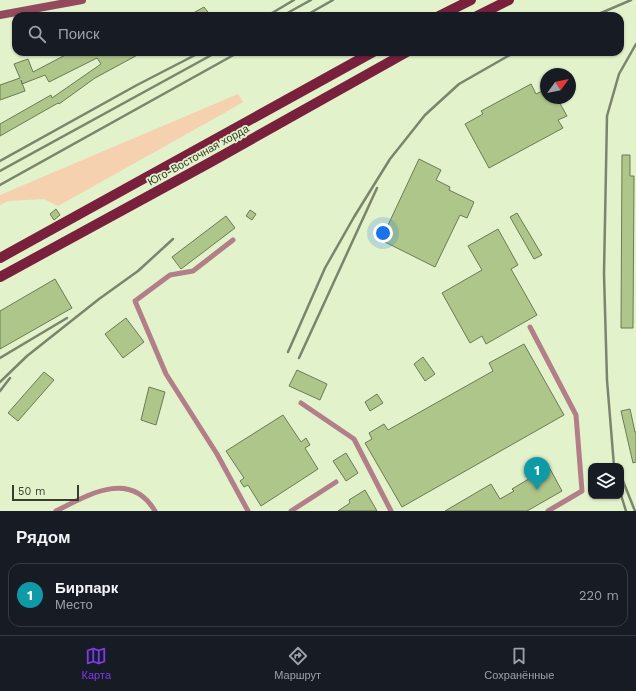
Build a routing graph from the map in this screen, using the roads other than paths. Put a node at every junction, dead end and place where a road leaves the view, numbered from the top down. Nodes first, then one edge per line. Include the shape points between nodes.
1 (82, 0) edge
2 (471, 0) edge
3 (509, 0) edge
4 (16, 12) edge
5 (447, 12) edge
6 (485, 12) edge
7 (12, 13) edge
8 (0, 15) edge
9 (365, 56) edge
10 (400, 56) edge
11 (234, 240) dead end
12 (0, 258) edge
13 (0, 278) edge
14 (530, 327) dead end
15 (301, 403) dead end
16 (336, 482) dead end
17 (56, 511) edge
18 (155, 511) edge
19 (248, 511) edge
20 (291, 511) edge
21 (391, 511) edge
22 (548, 511) edge

1 - 4 main road
2 - 5 main road
3 - 6 main road
7 - 8 main road
9 - 12 main road, Юго-Восточная хорда
10 - 13 main road, Юго-Восточная хорда
11 - 19 lane via 193,271 170,275 135,301 166,374 217,454
14 - 22 lane via 576,415 582,491
15 - 21 lane via 354,439
16 - 20 lane
17 - 18 lane via 86,496 117,488 129,489 140,494

